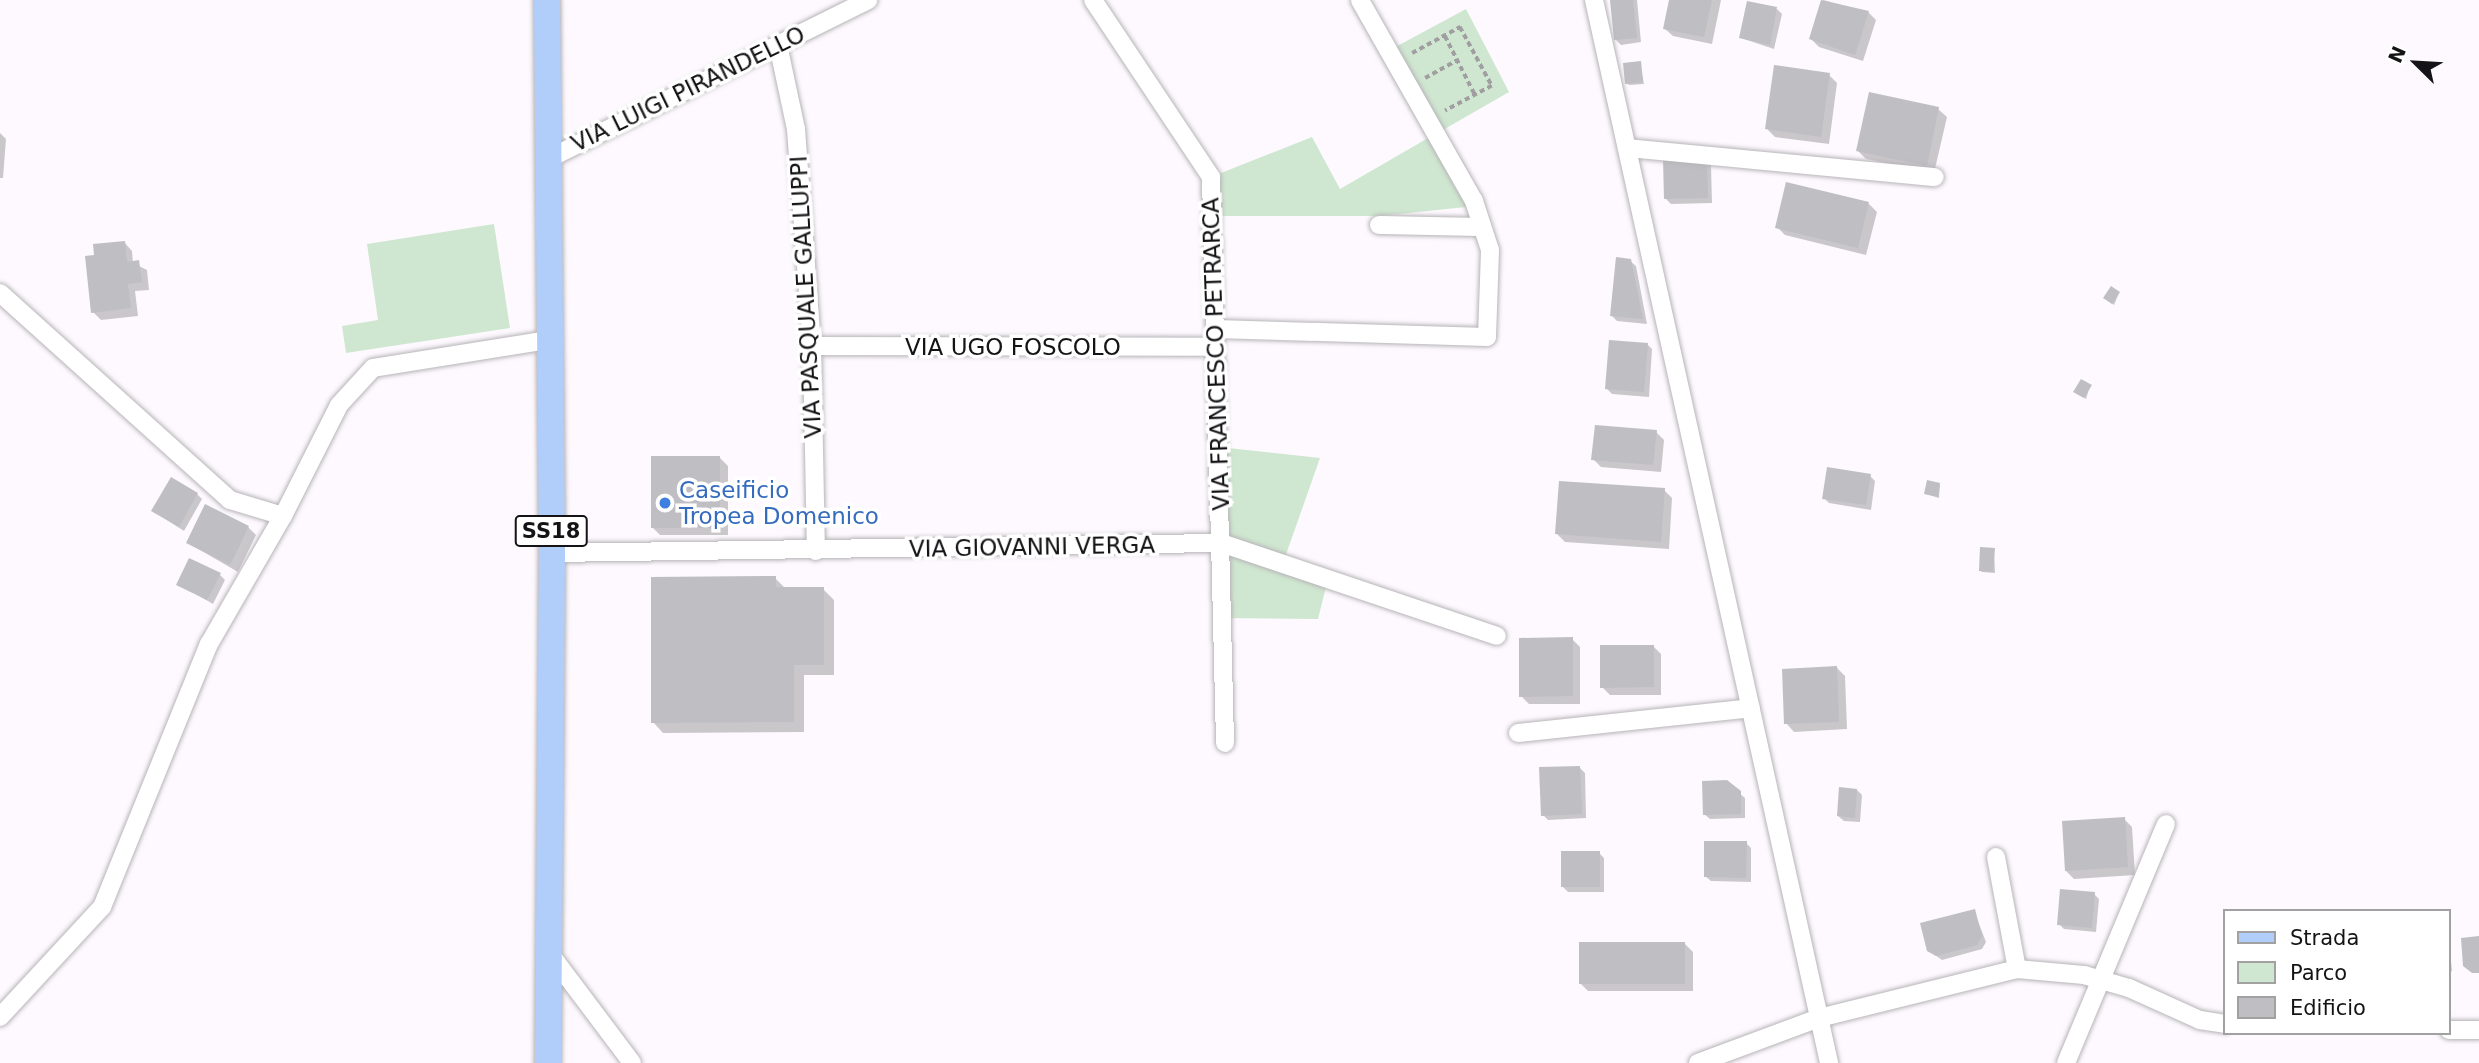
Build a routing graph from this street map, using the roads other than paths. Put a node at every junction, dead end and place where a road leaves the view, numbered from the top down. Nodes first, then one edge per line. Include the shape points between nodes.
1 (547, 0) edge
2 (869, 0) edge
3 (1093, 0) edge
4 (1360, 0) edge
5 (1594, 0) edge
6 (778, 45) junction
7 (1628, 148) junction
8 (546, 160) junction
9 (1935, 177) dead end
10 (1379, 225) dead end
11 (1482, 227) junction
12 (0, 293) edge
13 (1216, 329) junction
14 (548, 340) junction
15 (812, 346) junction
16 (1213, 347) junction
17 (283, 516) junction
18 (1221, 543) junction
19 (816, 551) junction
20 (552, 553) junction
21 (1497, 636) dead end
22 (1751, 708) junction
23 (1518, 733) dead end
24 (1224, 743) dead end
25 (2166, 824) dead end
26 (1996, 857) dead end
27 (547, 951) junction
28 (2017, 969) junction
29 (2103, 981) junction
30 (0, 1017) edge
31 (1819, 1018) junction
32 (2224, 1024) edge
33 (2451, 1030) edge
34 (2479, 1030) edge
35 (548, 1063) edge
36 (632, 1063) edge
37 (1698, 1063) edge
38 (1829, 1063) edge
39 (2066, 1063) edge

1 - 8 main road, SS18
2 - 6 street, VIA LUIGI PIRANDELLO
3 - 13 street, VIA FRANCESCO PETRARCA via 1211,177
4 - 11 street via 1474,201
5 - 7 street
6 - 8 street, VIA LUIGI PIRANDELLO
6 - 15 street, VIA PASQUALE GALLUPPI via 796,129
7 - 9 street
7 - 22 street
8 - 14 main road, SS18
10 - 11 street
11 - 13 street via 1490,250 1487,337
12 - 17 street via 230,500
13 - 16 street, VIA FRANCESCO PETRARCA
14 - 17 street via 373,368 339,405
14 - 20 main road, SS18
15 - 16 street, VIA UGO FOSCOLO
15 - 19 street, VIA PASQUALE GALLUPPI
16 - 18 street, VIA FRANCESCO PETRARCA
17 - 30 street via 209,644 102,906
18 - 19 street, VIA GIOVANNI VERGA
18 - 21 street, VIA GIOVANNI VERGA
18 - 24 street, VIA FRANCESCO PETRARCA
19 - 20 street, VIA GIOVANNI VERGA
20 - 27 main road, SS18
22 - 23 street
22 - 31 street
25 - 29 street
26 - 28 street
27 - 35 main road, SS18
27 - 36 street
28 - 29 street
28 - 31 street
29 - 32 street via 2200,1020
29 - 39 street
31 - 37 street
31 - 38 street
33 - 34 street

